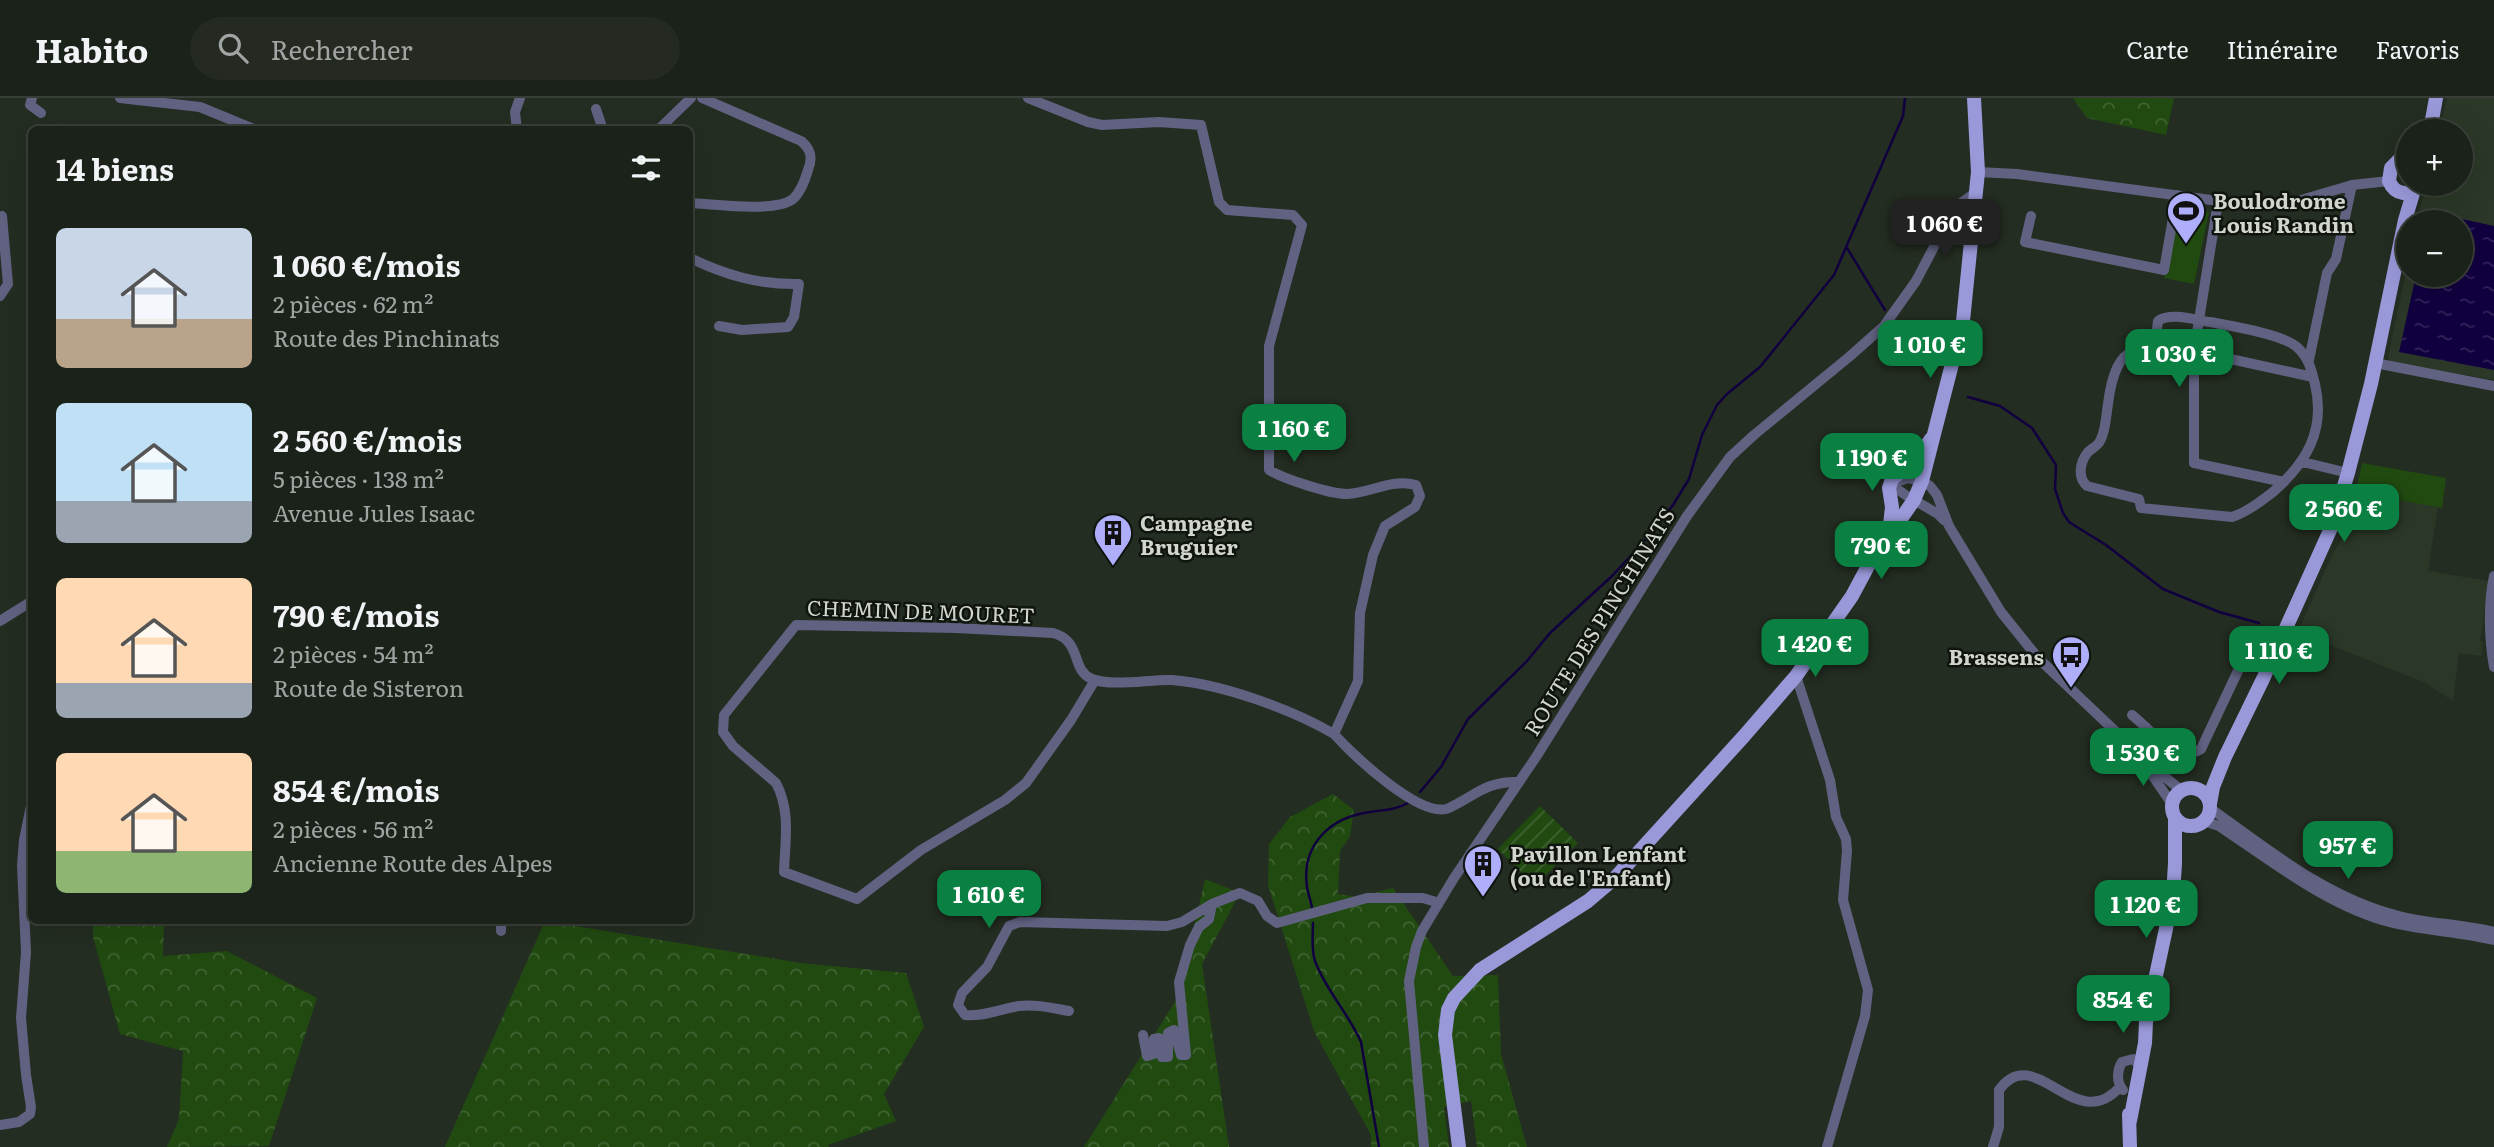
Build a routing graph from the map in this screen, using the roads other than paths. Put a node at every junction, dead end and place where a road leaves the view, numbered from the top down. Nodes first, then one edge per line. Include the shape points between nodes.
1 (32, 98) edge
2 (120, 98) edge
3 (520, 98) edge
4 (691, 98) edge
5 (702, 98) edge
6 (1028, 98) edge
7 (1974, 98) edge
8 (2436, 98) edge
9 (596, 109) dead end
10 (41, 113) dead end
11 (2432, 115) junction
12 (2430, 119) edge
13 (2432, 119) edge
14 (246, 126) edge
15 (514, 126) edge
16 (602, 126) edge
17 (662, 126) edge
18 (2396, 169) edge
19 (1978, 172) junction
20 (2355, 184) junction
21 (2396, 189) edge
22 (1975, 193) junction
23 (2177, 195) junction
24 (2410, 196) edge
25 (2218, 202) junction
26 (693, 203) edge
27 (2, 216) edge
28 (2031, 216) dead end
29 (693, 259) edge
30 (0, 296) edge
31 (2198, 320) junction
32 (719, 326) dead end
33 (2155, 345) junction
34 (2194, 351) junction
35 (2309, 360) junction
36 (2375, 363) junction
37 (2313, 377) junction
38 (2494, 386) edge
39 (1931, 439) junction
40 (2303, 462) junction
41 (2348, 474) junction
42 (1898, 476) junction
43 (2284, 482) junction
44 (1926, 484) junction
45 (1912, 498) junction
46 (1927, 508) junction
47 (1904, 516) junction
48 (1949, 526) junction
49 (1880, 548) junction
50 (2494, 576) edge
51 (2493, 593) edge
52 (28, 604) edge
53 (2492, 607) edge
54 (0, 621) edge
55 (2279, 646) junction
56 (2494, 667) edge
57 (1796, 676) junction
58 (1094, 680) junction
59 (2140, 721) junction
60 (1334, 734) junction
61 (2124, 740) junction
62 (2136, 752) junction
63 (2224, 757) junction
64 (1518, 782) junction
65 (2188, 789) junction
66 (2173, 810) junction
67 (2204, 815) junction
68 (28, 820) edge
69 (2175, 863) junction
70 (1212, 904) junction
71 (1438, 904) junction
72 (2494, 932) edge
73 (2494, 940) edge
74 (1069, 1011) dead end
75 (1143, 1035) dead end
76 (2128, 1088) junction
77 (0, 1125) edge
78 (1424, 1147) edge
79 (1459, 1147) edge
80 (1827, 1147) edge
81 (1993, 1147) edge
82 (2130, 1147) edge

1 - 10 street via 30,106
2 - 14 street via 200,107
3 - 15 street
4 - 17 street
5 - 26 street via 801,141 811,154 799,192 783,204
6 - 60 street via 1102,125 1201,125 1219,202 1227,210 1293,215 1302,225 1269,346 1269,470 1345,494 1403,482 1416,485 1420,496 1415,507 1385,526 1373,555 1360,612 1358,681
7 - 19 main road
8 - 11 main road
9 - 16 street
11 - 12 main road
11 - 13 main road
18 - 20 street
18 - 21 main road
19 - 22 main road
19 - 23 street
20 - 25 street via 2291,203
20 - 35 street via 2336,259 2327,273
22 - 39 main road via 1963,321
22 - 64 street, ROUTE DES PINCHINATS via 1955,207 1899,308 1884,326 1754,435 1712,481
23 - 25 street
23 - 28 street via 2164,270 2025,242
24 - 36 main road
25 - 31 street
27 - 30 street via 8,284
29 - 32 street via 763,283 799,284 788,327 742,330
31 - 33 street via 2162,318
31 - 34 street
31 - 35 street via 2268,335 2295,345
33 - 34 street
33 - 43 street via 2135,348 2119,364 2111,382 2100,442 2081,466 2087,486 2139,499 2141,508 2232,517 2261,502
34 - 37 street
34 - 43 street via 2194,463
35 - 37 street
36 - 38 street
36 - 41 main road
37 - 40 street via 2318,412 2314,438
39 - 42 main road
39 - 44 main road
40 - 41 street
40 - 43 street
41 - 55 main road via 2327,538
42 - 44 street
42 - 45 street via 1914,482
42 - 49 main road via 1892,516
44 - 45 main road
44 - 48 street via 1937,495
45 - 46 street
45 - 47 main road
46 - 47 street
46 - 48 street
47 - 49 main road
48 - 61 street via 2015,630
49 - 57 main road
50 - 51 street
51 - 53 street
52 - 54 street
53 - 56 street
55 - 59 street via 2260,643 2246,654 2197,751 2178,752
55 - 63 main road
57 - 79 main road via 1615,878 1588,901 1480,970 1454,998 1445,1035
57 - 80 street via 1846,839 1843,900 1868,990 1865,1016
58 - 58 street, CHEMIN DE MOURET via 1083,674 1069,642 1053,634 796,625 724,715 723,732 781,791 786,809 784,872 857,899 921,850 1026,783
58 - 60 street via 1198,682
59 - 61 street
59 - 62 street
60 - 64 street via 1379,777 1435,810 1491,784
61 - 62 street
62 - 65 street
62 - 66 street
63 - 65 main road
63 - 67 main road
64 - 71 street, ROUTE DES PINCHINATS
65 - 66 main road via 2175,796
65 - 67 main road via 2202,791
66 - 67 main road via 2182,824
66 - 69 main road
67 - 69 main road via 2182,839
67 - 72 street via 2355,901 2398,916
67 - 73 street via 2314,889 2358,911 2393,923
68 - 77 street via 22,866 26,952 21,1018 32,1107 19,1122
69 - 76 main road via 2173,896 2147,1022
70 - 71 street via 1240,893 1258,901 1277,923 1367,898 1423,898
70 - 74 street via 1167,926 1020,922 1009,926 987,967 962,993 958,1005 965,1015 974,1017 1023,1006
70 - 75 street via 1209,919 1190,945 1179,982 1186,1055 1181,1055 1174,1030 1168,1032 1168,1057 1162,1057 1159,1038 1154,1039 1154,1054 1147,1056
71 - 78 street, ROUTE DES PINCHINATS via 1422,931 1409,981
76 - 81 street via 2085,1103 2033,1076 2011,1077 1999,1090 2000,1127
76 - 82 main road

